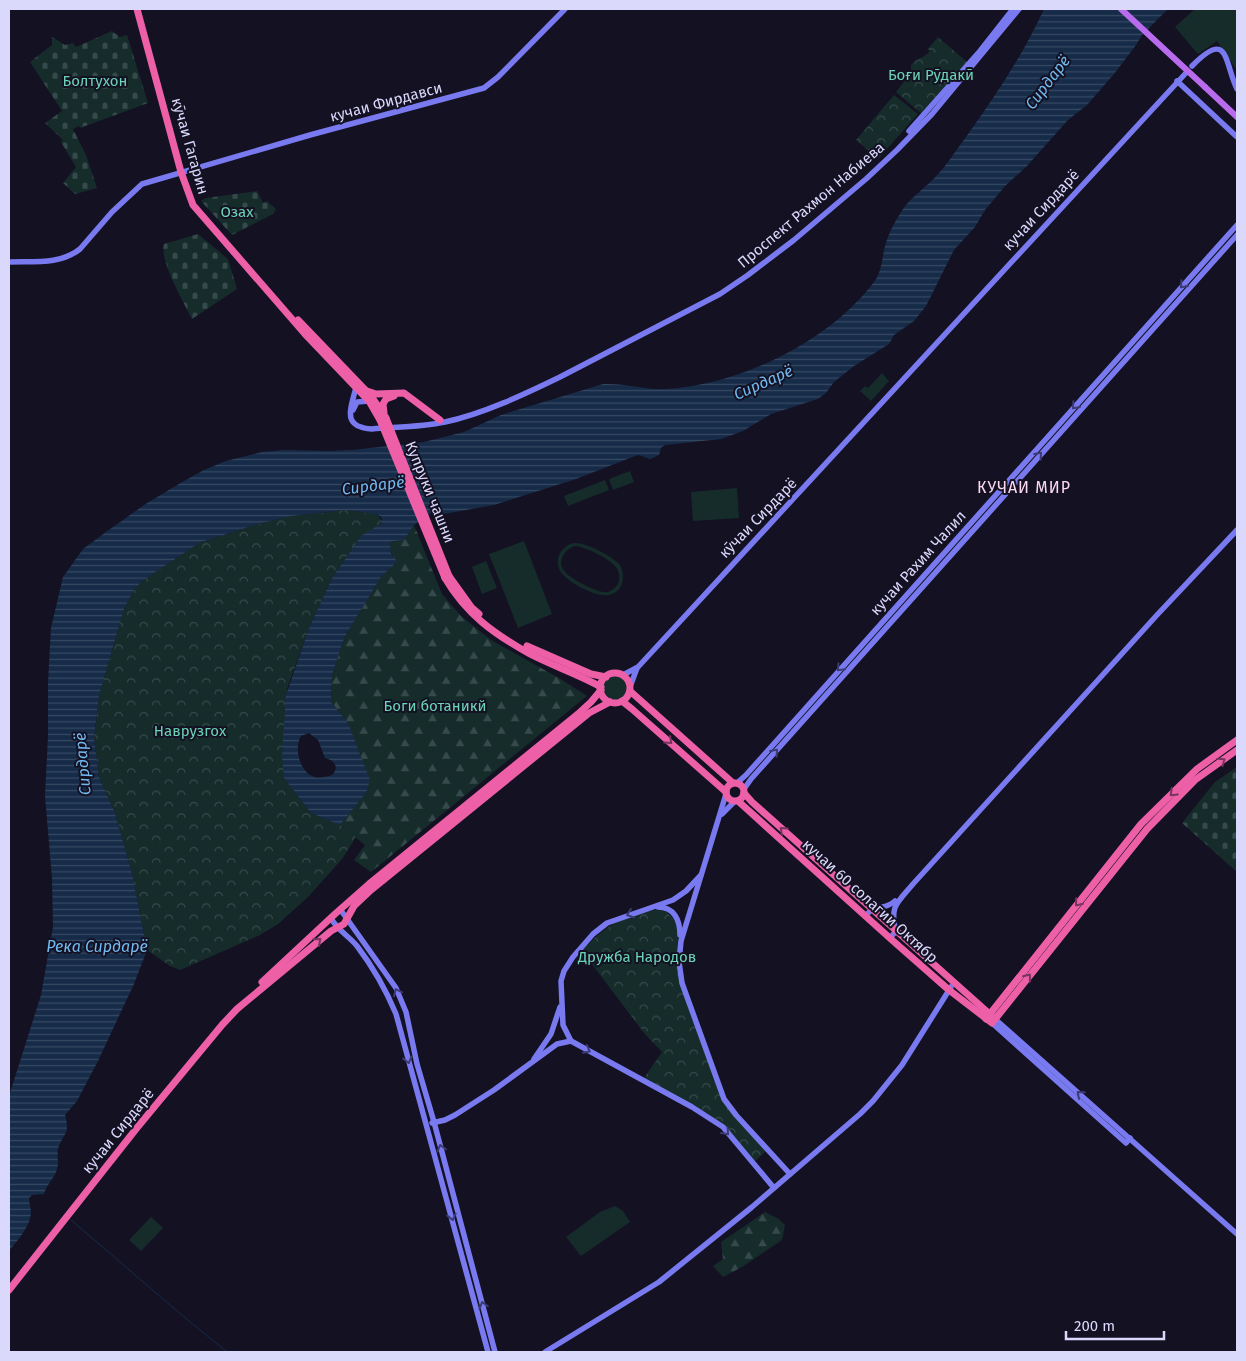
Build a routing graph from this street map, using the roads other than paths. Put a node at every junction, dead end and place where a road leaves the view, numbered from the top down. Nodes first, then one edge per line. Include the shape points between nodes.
1 (137, 9) edge
2 (142, 9) edge
3 (564, 9) edge
4 (1013, 9) edge
5 (1019, 9) edge
6 (1121, 9) edge
7 (1126, 9) edge
8 (1192, 66) dead end
9 (1185, 74) dead end
10 (1178, 81) junction
11 (1206, 86) junction
12 (1237, 89) edge
13 (1237, 113) edge
14 (1237, 117) edge
15 (1237, 137) edge
16 (183, 172) junction
17 (1237, 225) edge
18 (1237, 235) edge
19 (9, 262) edge
20 (354, 385) junction
21 (898, 386) joint
22 (365, 390) junction
23 (368, 401) junction
24 (383, 419) junction
25 (437, 421) junction
26 (1237, 530) edge
27 (447, 577) junction
28 (638, 667) junction
29 (622, 675) junction
30 (606, 677) junction
31 (601, 689) junction
32 (630, 689) junction
33 (622, 701) junction
34 (610, 702) junction
35 (1237, 740) edge
36 (1237, 750) edge
37 (735, 783) junction
38 (744, 791) junction
39 (726, 793) junction
40 (736, 801) junction
41 (720, 816) junction
42 (814, 858) junction
43 (809, 865) junction
44 (831, 872) junction
45 (701, 875) junction
46 (824, 880) junction
47 (913, 884) junction
48 (651, 907) junction
49 (872, 908) junction
50 (340, 909) junction
51 (866, 915) junction
52 (331, 918) junction
53 (347, 918) junction
54 (338, 927) junction
55 (896, 931) junction
56 (890, 938) junction
57 (681, 941) junction
58 (952, 987) junction
59 (252, 993) junction
60 (562, 1004) junction
61 (991, 1019) junction
62 (571, 1041) junction
63 (518, 1074) junction
64 (434, 1122) junction
65 (427, 1123) junction
66 (790, 1174) junction
67 (774, 1188) junction
68 (1237, 1234) edge
69 (9, 1286) edge
70 (9, 1290) edge
71 (488, 1352) edge
72 (495, 1352) edge
73 (545, 1352) edge

1 - 16 highway, кӯчаи Гагарин
2 - 16 highway
3 - 16 main road, кучаи Фирдавси via 484,88
4 - 25 main road, Проспект Рахмон Набиева via 894,147 810,223 748,272 718,292 540,384
5 - 25 main road, Проспект Рахмон Набиева via 932,114 891,156 748,275 720,294 560,377 480,411
6 - 11 main road, bridge
7 - 11 main road, bridge
8 - 12 main road via 1210,50 1222,51
9 - 10 main road, кучаи Сирдарё
10 - 15 main road
10 - 21 main road, кучаи Сирдарё
11 - 13 main road
11 - 14 main road
16 - 19 main road, кучаи Фирдавси via 136,188 74,254 54,261
16 - 20 highway, кӯчаи Гагарин via 193,205 305,334
16 - 22 highway, кӯчаи Гагарин via 194,198 272,292
17 -> 37 main road, кучаи Рахим Чалил via 746,775
38 -> 18 main road, кучаи Рахим Чалил
20 - 23 highway, кӯчаи Гагарин
20 - 25 main road via 350,418 356,426 372,429
21 - 28 main road, кӯчаи Сирдарё
22 - 24 highway, кӯчаи Гагарин via 372,396
22 - 25 highway via 376,394 404,393
23 - 24 highway, кӯчаи Гагарин
23 - 25 main road via 357,402 353,411 354,420 362,426
24 - 25 highway via 386,399 398,396
24 - 27 highway, Купруки чашни, bridge
26 - 47 main road
27 - 30 highway via 487,622 532,649 591,674
27 - 31 highway via 453,592 468,611 487,627 530,654
28 - 29 main road
28 - 32 main road
29 - 30 highway via 615,673
29 - 32 highway via 629,682
30 - 31 highway
31 - 34 highway
31 - 50 highway via 578,714
32 - 33 highway
32 - 37 highway
33 - 34 highway
33 -> 39 highway
34 - 53 highway via 588,713 503,781 371,890
35 -> 61 highway via 1197,770 1141,824
61 -> 36 highway via 1147,829 1195,780
37 - 38 highway
37 - 39 highway via 727,787
38 - 40 highway via 742,798
42 -> 38 highway, кучаи 60 солагии Октябр
39 - 40 highway via 729,799
39 - 41 main road
40 - 41 main road
40 - 43 highway, кучаи 60 солагии Октябр
41 - 45 main road
42 - 43 highway via 809,860
42 - 44 highway, кучаи 60 солагии Октябр
43 - 46 highway, кучаи 60 солагии Октябр
44 - 46 highway via 830,878
44 - 49 highway, кучаи 60 солагии Октябр
45 - 48 main road via 679,897
45 - 57 main road
46 - 51 highway, кучаи 60 солагии Октябр
47 - 49 main road via 891,905
47 - 55 main road via 894,909
48 - 57 main road via 668,908 674,914
48 -> 60 main road via 607,922 583,945 562,977
49 - 51 main road
49 - 55 highway, кучаи 60 солагии Октябр
50 - 52 highway
50 - 53 main road
51 - 56 highway, кучаи 60 солагии Октябр
52 - 54 main road
52 - 59 highway
53 - 54 highway
64 -> 53 main road via 399,995
59 -> 54 highway
54 -> 65 main road via 358,947 390,998
55 - 56 main road
55 - 58 highway, кучаи 60 солагии Октябр
56 - 58 highway, кучаи 60 солагии Октябр
57 - 66 main road via 678,962 682,983 724,1098
58 - 61 highway
58 - 66 main road via 917,1044 873,1100
59 - 69 highway via 219,1022 197,1048
59 - 70 highway, кучаи Сирдарё via 204,1045
60 - 62 main road via 563,1026
60 - 63 main road via 551,1034
61 - 68 main road via 1126,1143 1130,1138
62 - 63 main road via 557,1044
62 -> 67 main road via 718,1123
63 - 64 main road via 455,1115
64 - 65 main road
72 -> 64 main road
65 -> 71 main road
66 - 67 main road
67 - 73 main road via 659,1282

